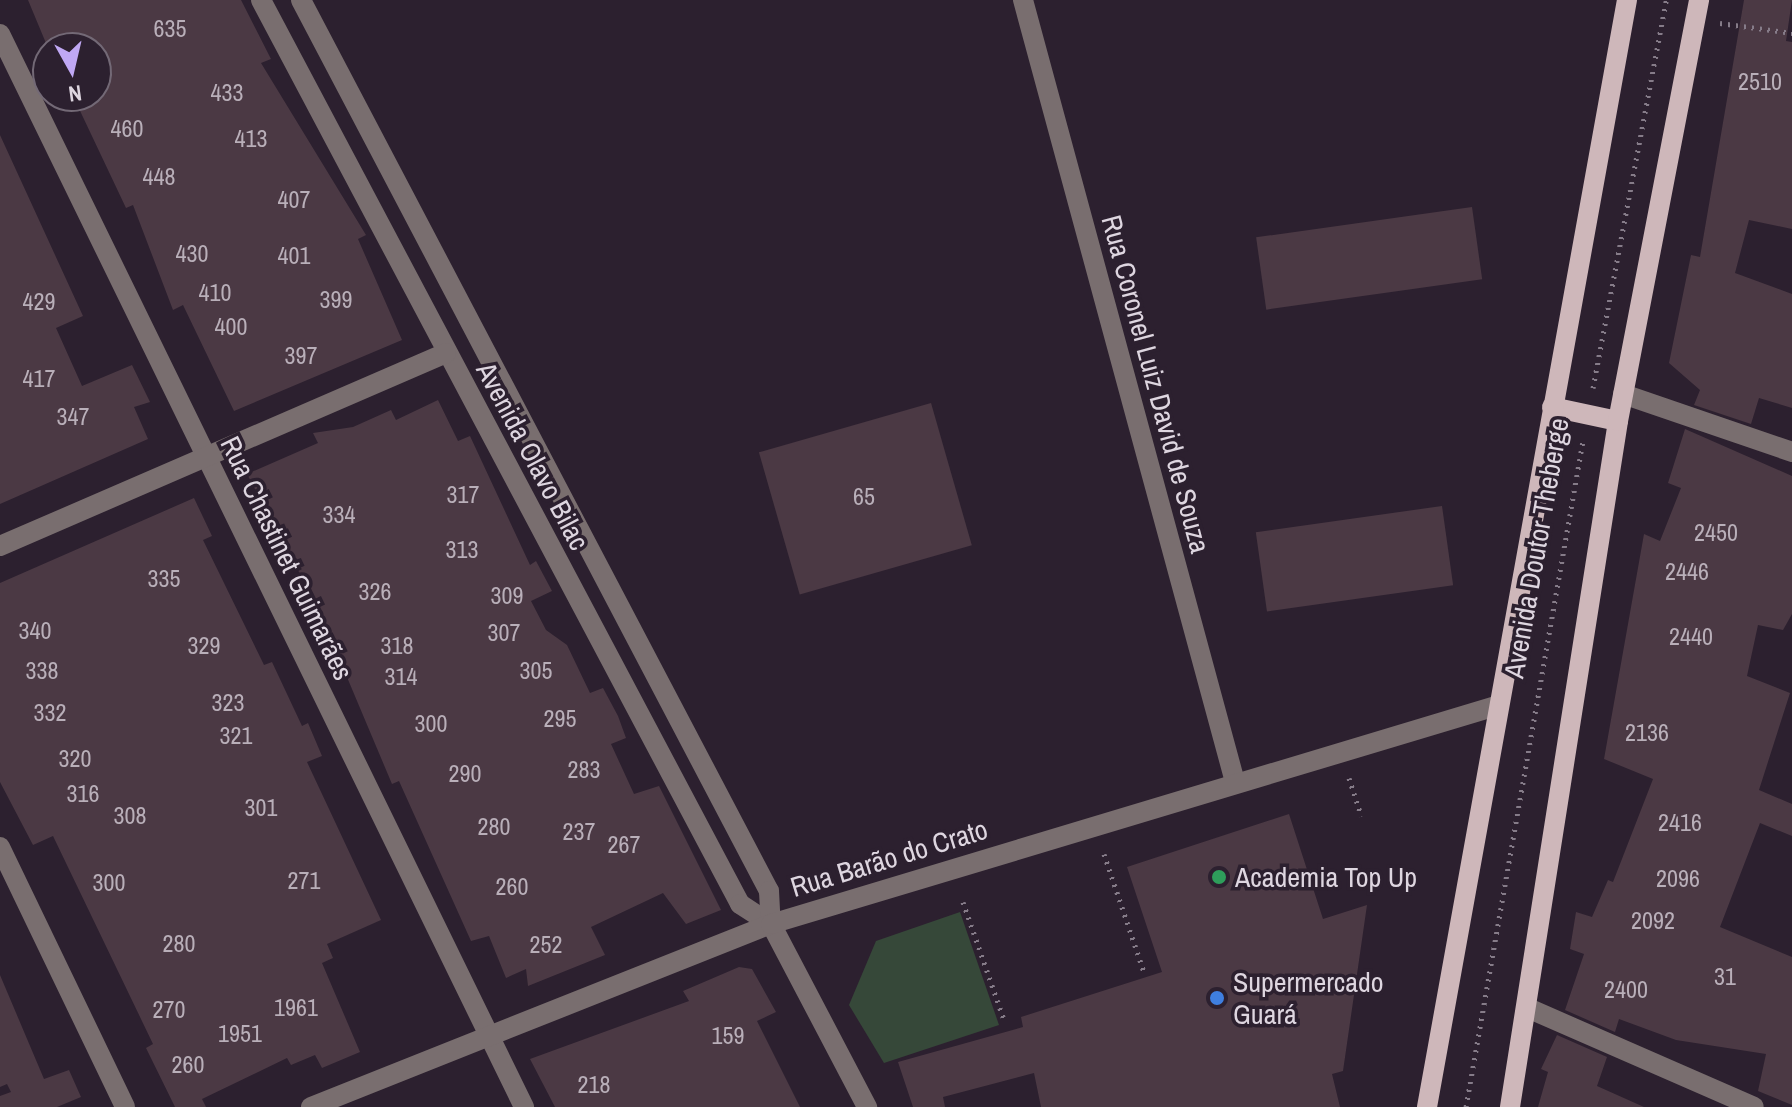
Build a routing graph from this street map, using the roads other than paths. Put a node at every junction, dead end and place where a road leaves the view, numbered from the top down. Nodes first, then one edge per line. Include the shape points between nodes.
1 (261, 0) edge
2 (301, 0) edge
3 (1023, 0) edge
4 (1627, 0) edge
5 (1697, 10) edge
6 (0, 34) edge
7 (446, 353) junction
8 (1623, 394) junction
9 (1552, 407) junction
10 (1618, 421) junction
11 (1792, 452) edge
12 (207, 459) junction
13 (0, 546) edge
14 (1499, 705) junction
15 (1235, 782) junction
16 (0, 847) edge
17 (771, 924) junction
18 (1530, 1009) junction
19 (491, 1036) junction
20 (125, 1107) edge
21 (311, 1107) edge
22 (524, 1107) edge
23 (867, 1107) edge
24 (1427, 1107) edge
25 (1510, 1107) edge
26 (1754, 1107) edge

1 - 7 street, Avenida Olavo Bilac
2 - 17 street, Avenida Olavo Bilac via 769,891
3 - 15 street, Rua Coronel Luiz David de Souza
4 - 9 main road, Avenida Doutor Theberge
5 - 8 main road
6 - 12 street, Rua Chastinet Guimarães
7 - 12 street
7 - 17 street, Avenida Olavo Bilac via 740,904
8 - 10 main road
8 - 11 street
9 - 10 main road
9 - 14 main road, Avenida Doutor Theberge
10 - 18 main road
12 - 13 street
12 - 19 street, Rua Chastinet Guimarães
14 - 15 street, Rua Barão do Crato
14 - 24 main road, Avenida Doutor Theberge
15 - 17 street, Rua Barão do Crato
16 - 20 street
17 - 19 street, Rua Barão do Crato
17 - 23 street, Avenida Olavo Bilac
18 - 25 main road
18 - 26 street
19 - 21 street, Rua Barão do Crato
19 - 22 street, Rua Chastinet Guimarães

